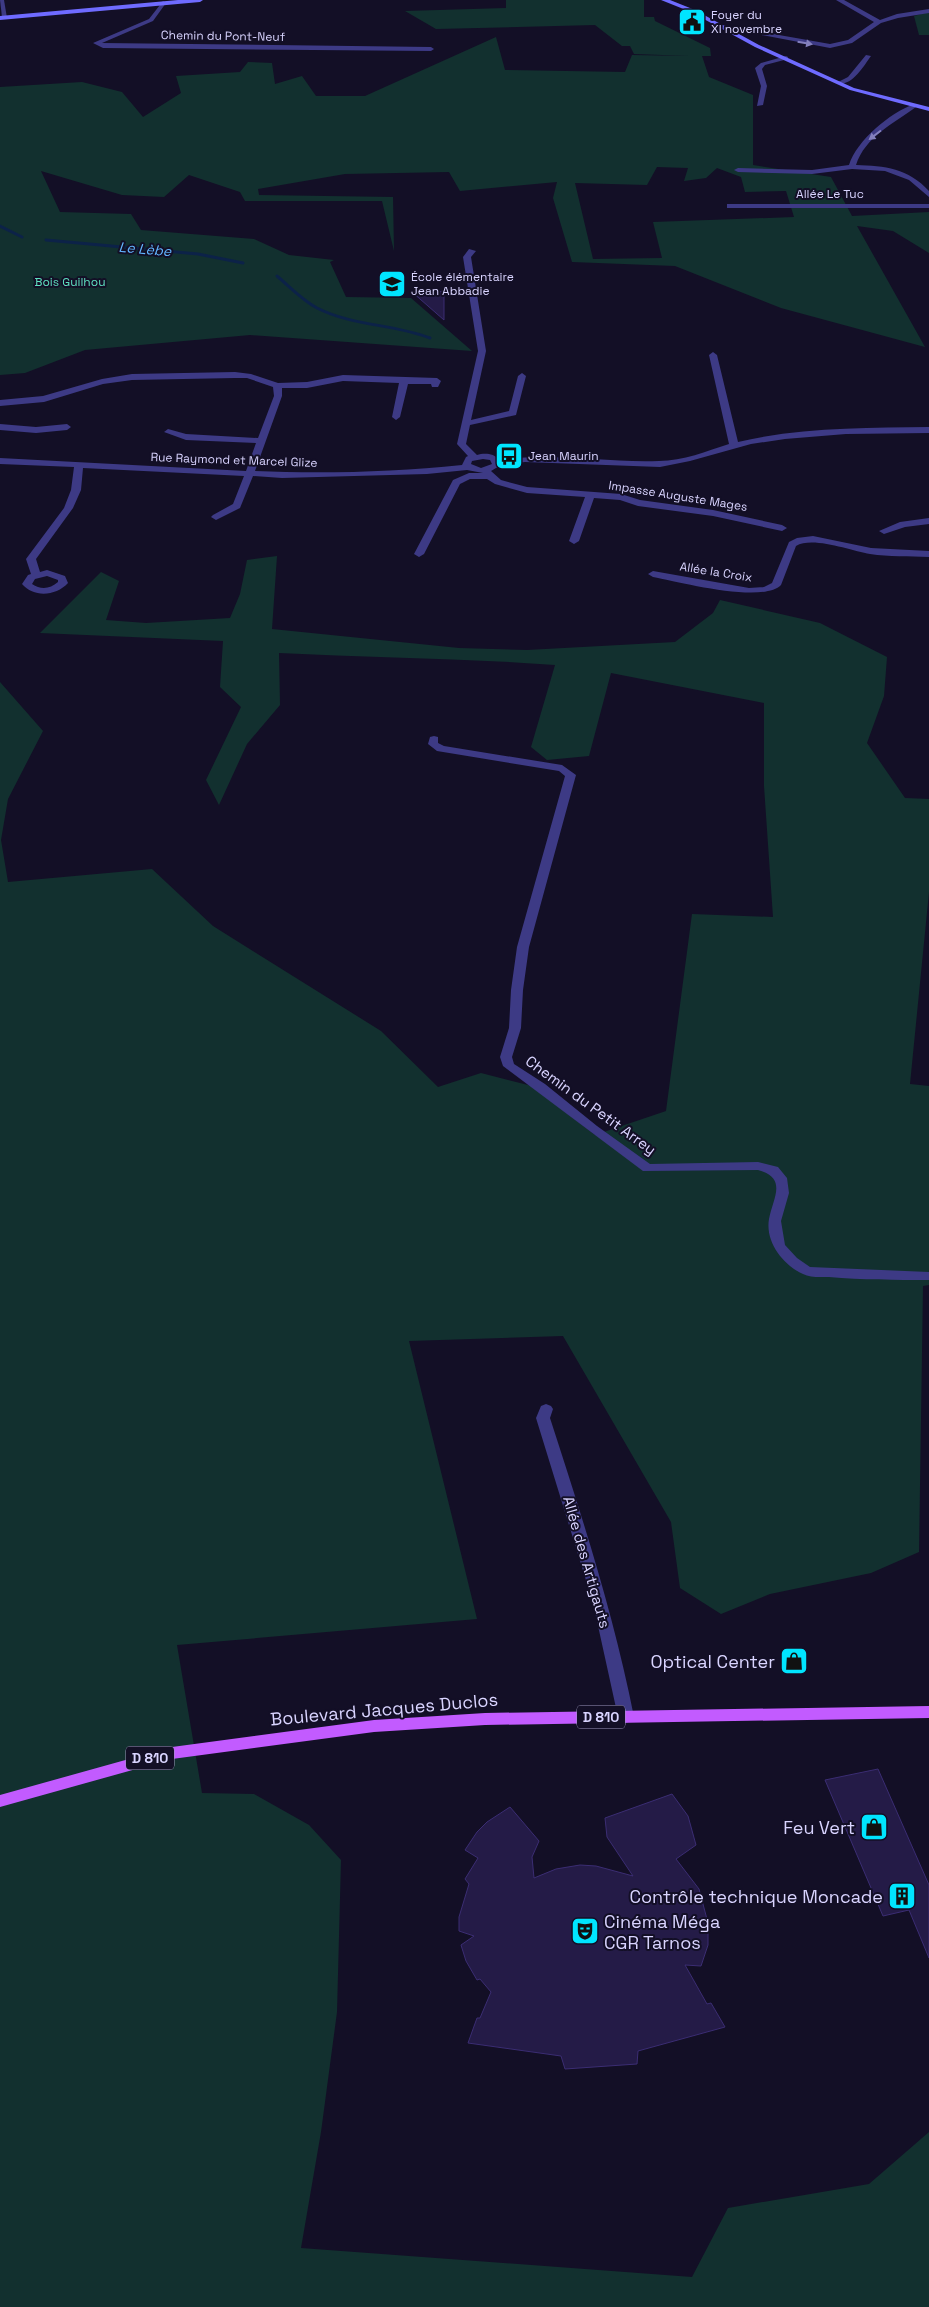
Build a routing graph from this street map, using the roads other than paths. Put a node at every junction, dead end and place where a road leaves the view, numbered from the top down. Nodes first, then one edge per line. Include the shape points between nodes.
1 (1, 0) edge
2 (200, 0) edge
3 (664, 0) edge
4 (839, 0) edge
5 (163, 3) junction
6 (929, 11) edge
7 (3, 18) edge
8 (879, 22) junction
9 (723, 27) junction
10 (431, 49) dead end
11 (868, 56) dead end
12 (786, 58) junction
13 (840, 83) junction
14 (759, 105) dead end
15 (914, 106) junction
16 (929, 109) edge
17 (852, 167) junction
18 (738, 170) dead end
19 (929, 195) edge
20 (730, 206) dead end
21 (929, 206) edge
22 (472, 251) dead end
23 (713, 355) dead end
24 (522, 376) dead end
25 (404, 381) junction
26 (435, 385) dead end
27 (277, 386) junction
28 (0, 403) edge
29 (396, 417) dead end
30 (468, 423) junction
31 (0, 427) edge
32 (67, 427) dead end
33 (929, 430) edge
34 (168, 432) dead end
35 (261, 442) junction
36 (734, 445) junction
37 (474, 457) junction
38 (0, 461) edge
39 (497, 462) junction
40 (79, 466) junction
41 (467, 467) junction
42 (488, 473) junction
43 (247, 475) junction
44 (590, 496) junction
45 (216, 517) dead end
46 (929, 521) edge
47 (782, 528) dead end
48 (884, 532) dead end
49 (574, 541) dead end
50 (419, 554) dead end
51 (929, 554) edge
52 (653, 574) dead end
53 (36, 575) dead end
54 (434, 739) dead end
55 (929, 1276) edge
56 (546, 1409) dead end
57 (929, 1710) edge
58 (626, 1717) junction
59 (0, 1801) edge

1 - 7 street
2 - 5 street
3 - 9 street
4 - 8 street
5 - 7 street
5 - 10 street, Chemin du Pont-Neuf via 150,20 96,43 104,46
6 - 8 street
9 -> 8 street via 830,46 850,42
9 - 12 street
11 - 13 street via 850,78
12 - 13 street
12 - 14 street via 758,68 764,86
13 - 15 street
15 - 16 street
15 -> 17 street via 866,142
17 - 18 street via 812,172
17 - 19 street via 897,170 910,175
20 - 21 street, Allée Le Tuc
22 - 30 street via 467,257 482,351
23 - 36 street
24 - 30 street via 513,413
25 - 26 street via 437,381
25 - 27 street via 343,378 307,385
25 - 29 street
27 - 28 street via 242,376 180,374 132,377 102,382 44,400
27 - 35 street via 278,396
30 - 37 street via 461,444
31 - 32 street via 36,430
33 - 36 street via 805,435
34 - 35 street via 186,438
35 - 43 street
36 - 39 street via 690,459 660,464 525,459
37 - 39 street via 488,457
37 - 41 street via 466,461
38 - 40 street, Rue Raymond et Marcel Glize
39 - 42 street
40 - 43 street, Rue Raymond et Marcel Glize
40 - 53 street via 76,490 68,508 31,559
41 - 42 street, Rue Raymond et Marcel Glize
41 - 43 street, Rue Raymond et Marcel Glize via 380,473
42 - 44 street, Impasse Auguste Mages via 508,486
42 - 50 street via 456,482
43 - 45 street via 237,506
44 - 47 street, Impasse Auguste Mages via 621,497 638,503 713,513
44 - 49 street
46 - 48 street via 903,524
51 - 52 street, Allée la Croix via 871,550 805,539 792,544 776,585 766,590 749,591
54 - 55 street, Chemin du Petit Arrey via 433,744 441,749 562,768 571,775 523,947 515,1028 507,1048 509,1066 647,1168 758,1166 774,1170 783,1185 775,1221 779,1246 792,1261 807,1270
56 - 58 street, Allée des Artigauts via 543,1418 596,1586
57 - 58 main road, Boulevard Jacques Duclos / D 810
58 - 59 main road, Boulevard Jacques Duclos / D 810 via 424,1722 237,1742 152,1757

